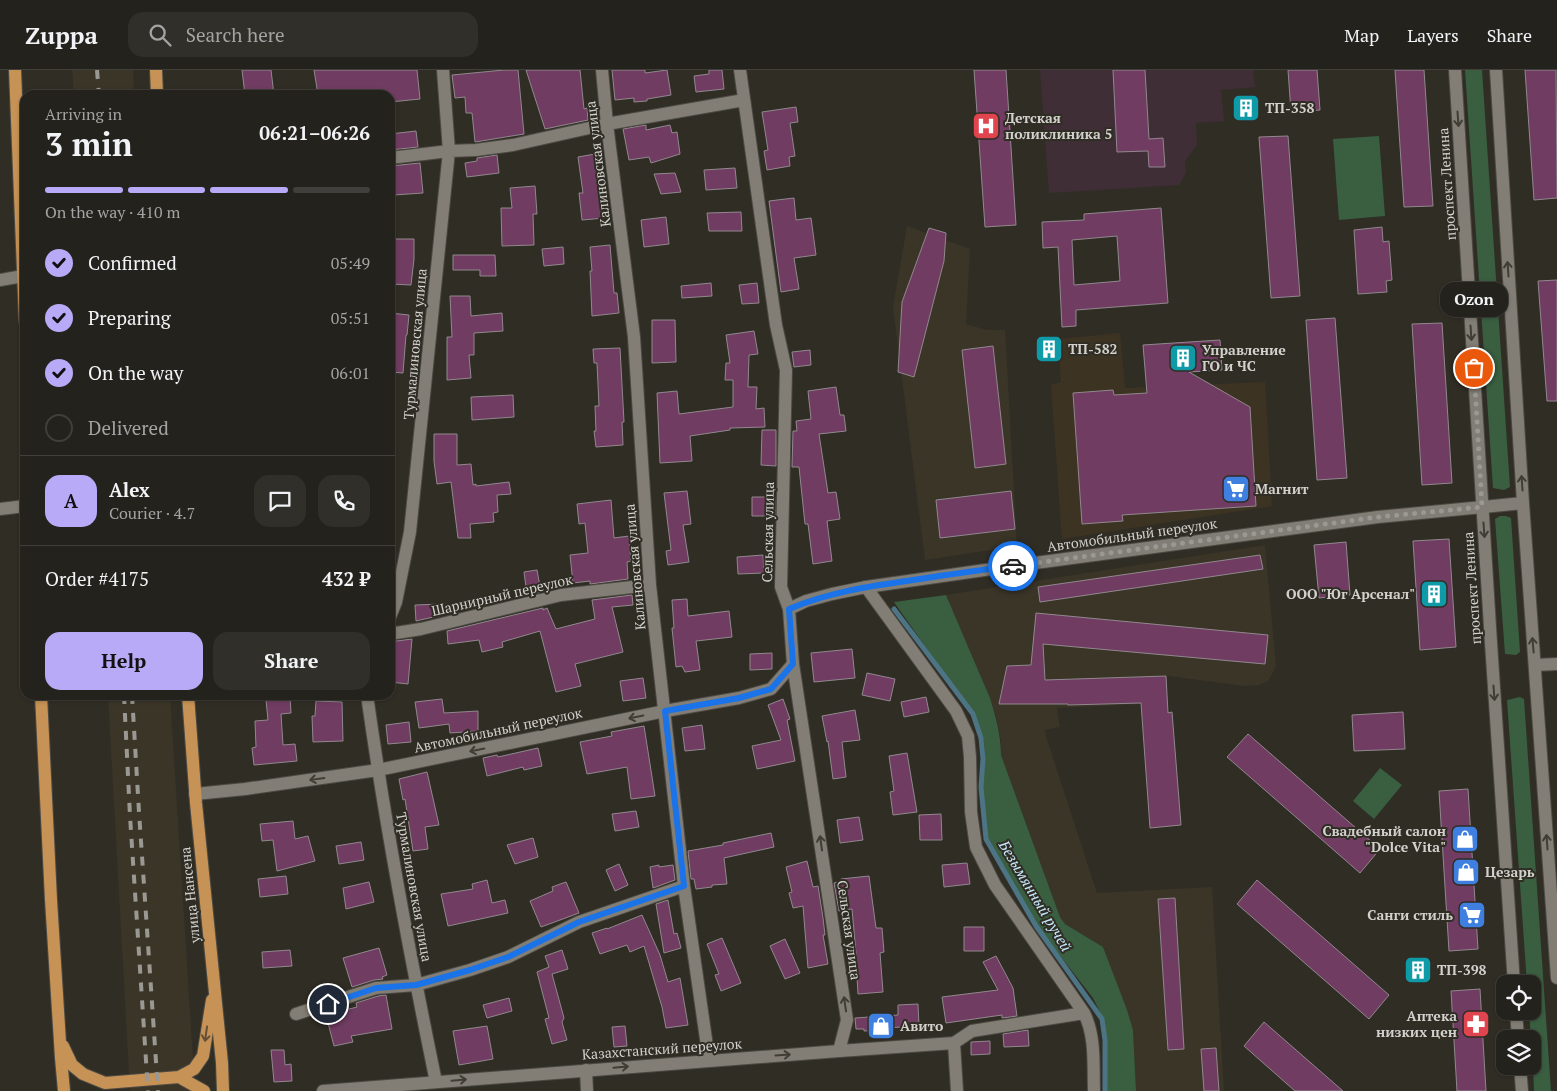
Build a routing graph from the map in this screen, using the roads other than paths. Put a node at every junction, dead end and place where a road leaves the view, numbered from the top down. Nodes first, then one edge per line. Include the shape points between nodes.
1 (15, 70) edge
2 (156, 70) edge
3 (443, 70) edge
4 (602, 70) edge
5 (740, 70) edge
6 (1455, 70) edge
7 (1496, 70) edge
8 (157, 90) edge
9 (744, 100) junction
10 (607, 124) junction
11 (450, 150) junction
12 (395, 157) edge
13 (20, 199) edge
14 (20, 277) edge
15 (0, 280) edge
16 (1523, 503) junction
17 (20, 507) edge
18 (1482, 507) junction
19 (0, 509) edge
20 (650, 585) junction
21 (866, 587) junction
22 (395, 605) edge
23 (789, 609) junction
24 (395, 633) edge
25 (793, 664) junction
26 (1557, 664) edge
27 (1535, 665) junction
28 (42, 700) edge
29 (188, 700) edge
30 (368, 700) edge
31 (665, 711) junction
32 (378, 770) junction
33 (195, 794) junction
34 (684, 886) junction
35 (1513, 975) edge
36 (1557, 978) edge
37 (416, 985) junction
38 (214, 986) junction
39 (296, 1014) dead end
40 (1084, 1014) junction
41 (60, 1038) junction
42 (954, 1043) junction
43 (839, 1051) junction
44 (709, 1060) junction
45 (586, 1070) junction
46 (1521, 1075) edge
47 (179, 1078) junction
48 (436, 1082) junction
49 (101, 1087) edge
50 (64, 1091) edge
51 (204, 1091) edge
52 (223, 1091) edge
53 (323, 1091) edge
54 (588, 1091) edge
55 (957, 1091) edge
56 (1094, 1091) edge
57 (1522, 1091) edge

1 - 13 main road
2 - 8 main road
3 - 11 street, Турмалиновская улица
4 - 10 street, Калиновская улица
5 - 9 street, Сельская улица
6 -> 18 street, проспект Ленина
16 -> 7 street
9 - 10 street
9 - 23 street, Сельская улица via 776,325 786,370 781,587
10 - 11 street via 513,145
10 - 20 street, Калиновская улица via 634,337
11 - 12 street
11 - 22 street, Турмалиновская улица via 410,532
14 - 15 street
16 - 18 street, Автомобильный переулок
27 -> 16 street
17 - 19 street
18 - 21 street, Автомобильный переулок via 1378,517
18 -> 35 street, проспект Ленина
20 - 24 street, Шарнирный переулок via 561,594
20 - 31 street, Калиновская улица
21 - 23 street, Автомобильный переулок via 806,601
21 - 40 street via 956,711 968,736 976,847 995,885
23 - 25 street, Сельская улица
25 - 31 street, Автомобильный переулок via 771,689
43 -> 25 street, Сельская улица via 847,1020
26 - 27 street
36 -> 27 street
28 - 41 main road
29 - 33 main road, улица Нансена
30 - 32 street, Турмалиновская улица
31 -> 32 street, Автомобильный переулок
31 - 34 street, Калиновская улица
32 -> 33 street, Автомобильный переулок
32 - 37 street, Турмалиновская улица
33 - 38 main road, улица Нансена
34 - 37 street via 579,922 508,957
34 - 44 street, Калиновская улица
37 - 39 street via 376,988
37 - 48 street, Турмалиновская улица
38 -> 47 main road via 203,1056 194,1069
38 - 52 main road, улица Нансена
40 - 42 street via 972,1031
40 - 56 street via 1093,1042
41 - 49 main road via 72,1065
41 - 50 main road
42 - 43 street, Казахстанский переулок
42 - 55 street
44 -> 43 street, Казахстанский переулок
45 -> 44 street, Казахстанский переулок
48 -> 45 street, Казахстанский переулок
45 - 54 street
46 - 57 street
47 - 49 main road
47 - 51 main road
48 - 53 street, Казахстанский переулок

